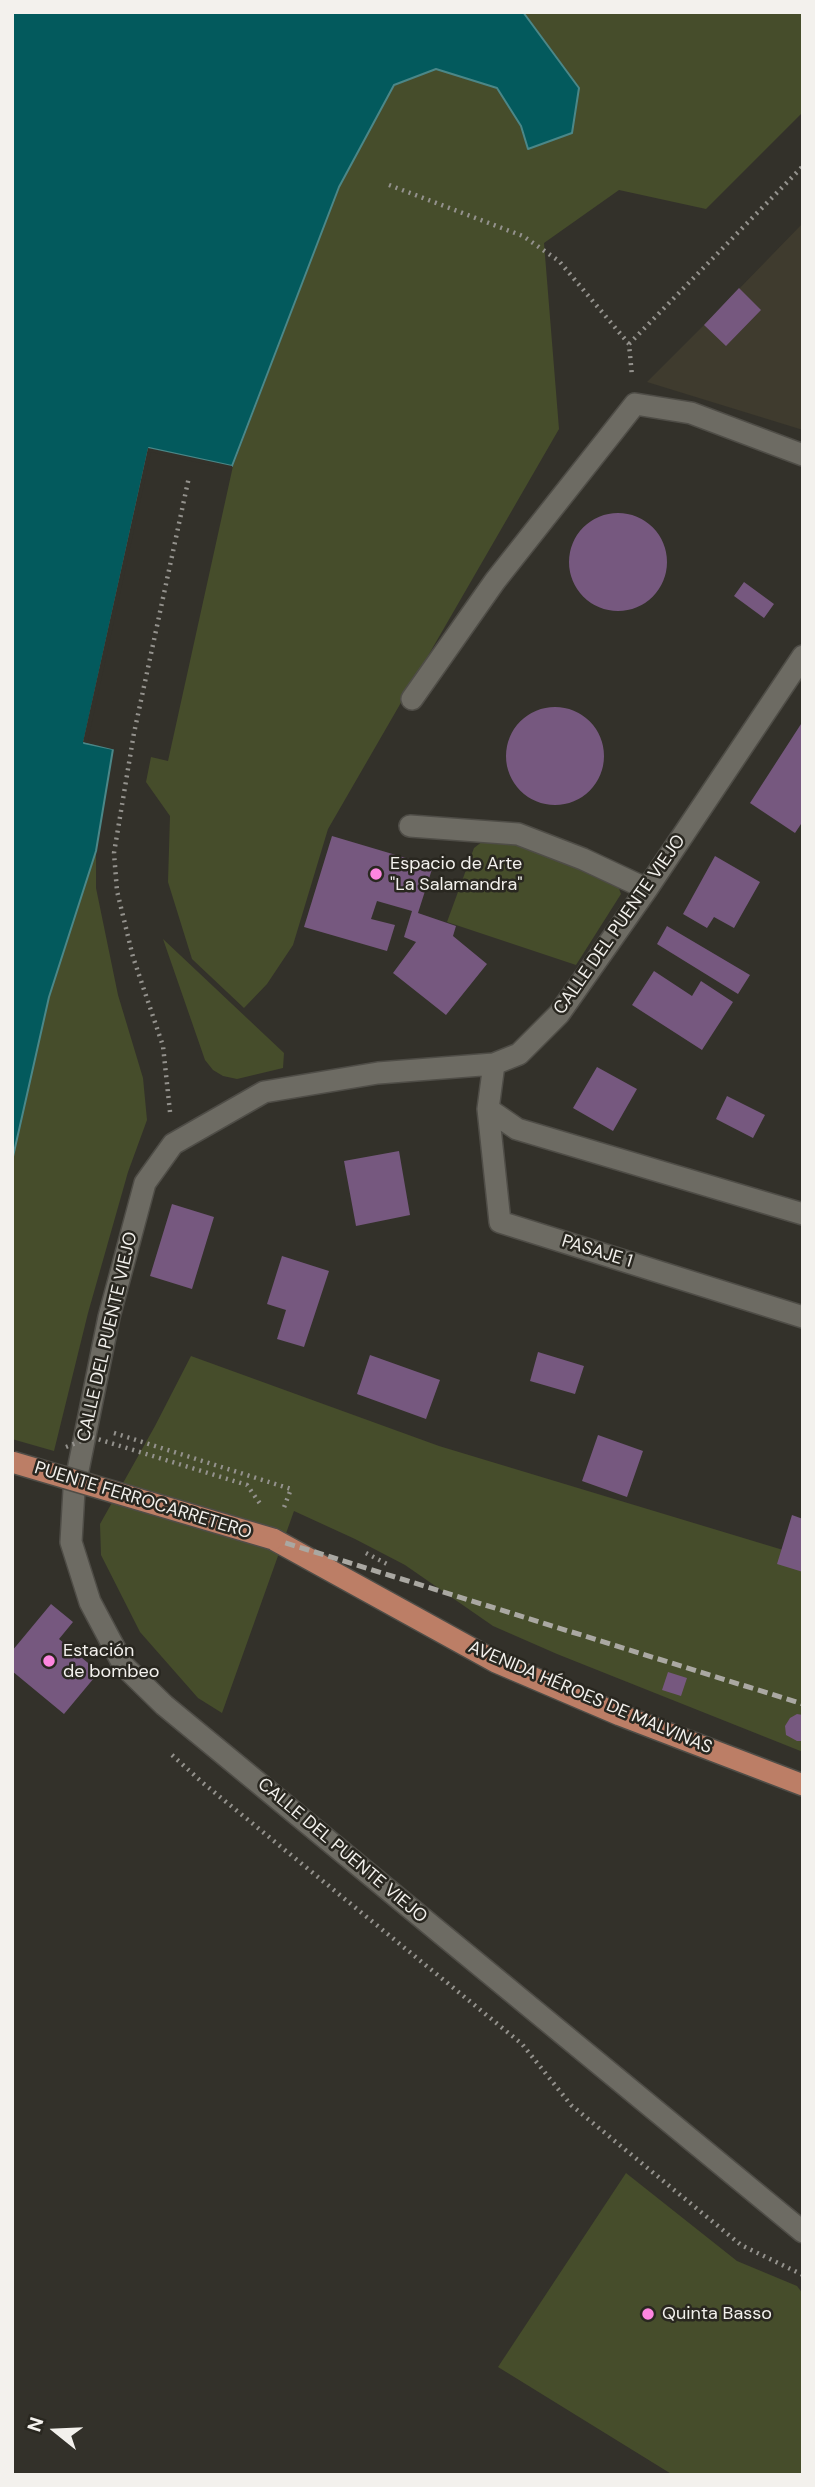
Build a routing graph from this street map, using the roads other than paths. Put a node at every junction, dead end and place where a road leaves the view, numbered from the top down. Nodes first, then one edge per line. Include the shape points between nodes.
1 (803, 455) edge
2 (803, 656) edge
3 (412, 699) dead end
4 (410, 826) dead end
5 (647, 889) junction
6 (494, 1064) junction
7 (488, 1109) junction
8 (803, 1214) edge
9 (803, 1317) edge
10 (12, 1462) edge
11 (273, 1539) joint
12 (803, 1785) edge
13 (803, 2231) edge

1 - 3 street via 691,413 635,404 495,581
2 - 5 street, CALLE DEL PUENTE VIEJO
4 - 5 street via 518,834
5 - 6 street, CALLE DEL PUENTE VIEJO via 559,1014 519,1054
6 - 7 street
6 - 13 street, CALLE DEL PUENTE VIEJO via 378,1073 264,1092 173,1144 145,1184 109,1317 74,1490 71,1542 90,1602 124,1666 175,1713
7 - 8 street via 517,1129
7 - 9 street, PASAJE 1 via 500,1222
10 - 11 main road, PUENTE FERROCARRETERO, bridge
11 - 12 main road, AVENIDA HÉROES DE MALVINAS via 496,1662

